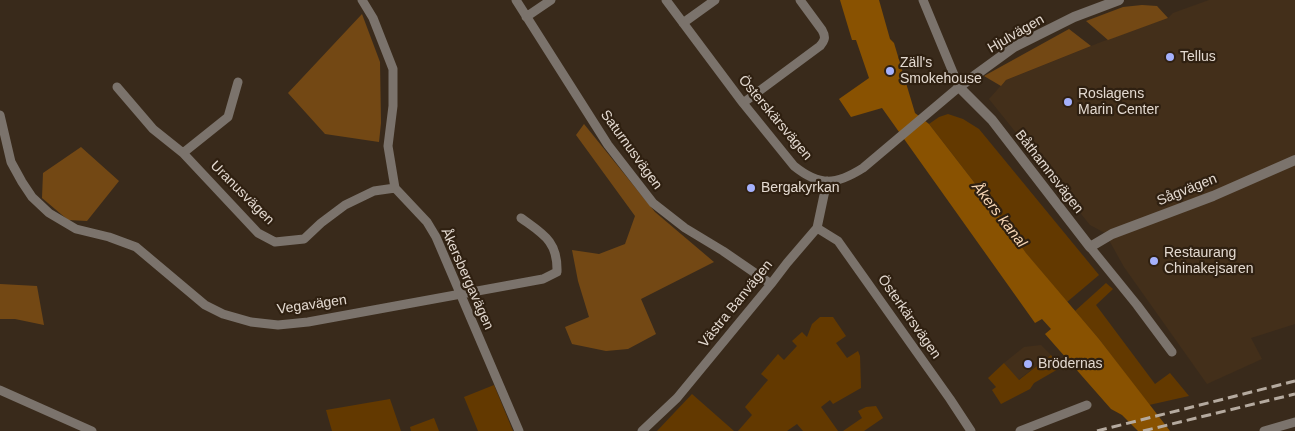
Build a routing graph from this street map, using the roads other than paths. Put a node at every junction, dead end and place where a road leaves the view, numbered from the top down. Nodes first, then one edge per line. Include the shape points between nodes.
1 (362, 0) edge
2 (516, 0) edge
3 (551, 0) edge
4 (666, 0) edge
5 (715, 0) edge
6 (800, 0) edge
7 (923, 0) edge
8 (1119, 0) edge
9 (526, 17) junction
10 (683, 23) junction
11 (238, 82) dead end
12 (117, 87) dead end
13 (959, 87) junction
14 (743, 103) junction
15 (0, 115) edge
16 (1, 127) edge
17 (183, 152) junction
18 (1295, 160) edge
19 (827, 182) junction
20 (395, 188) junction
21 (521, 218) dead end
22 (817, 228) junction
23 (1090, 247) junction
24 (771, 284) junction
25 (460, 294) junction
26 (1172, 352) dead end
27 (0, 390) edge
28 (1087, 405) dead end
29 (1295, 422) edge
30 (92, 431) edge
31 (518, 431) edge
32 (642, 431) edge
33 (970, 431) edge
34 (1020, 431) edge
35 (1264, 431) edge

1 - 20 street via 373,18 393,70 388,146
2 - 9 street, Saturnusvägen
3 - 9 street
4 - 10 street, Österskärsvägen
5 - 10 street
6 - 14 street via 822,30 824,41
7 - 13 street, Båthamnsvägen
8 - 13 street, Hjulvägen via 1074,17 1014,48
9 - 24 street, Saturnusvägen via 608,145 653,203 685,228
10 - 14 street, Österskärsvägen
11 - 17 street via 228,117
12 - 17 street, Uranusvägen via 153,129
13 - 19 street via 863,168 848,178
13 - 23 street, Båthamnsvägen via 992,120
14 - 19 street, Österskärsvägen via 794,166 804,174
15 - 16 street, Vegavägen
16 - 25 street, Vegavägen via 19,176 32,197 49,213 76,229 136,247 205,306 223,314 278,325
17 - 20 street, Uranusvägen via 258,233 275,242 304,239 345,206 374,192
18 - 23 street, Sågvägen via 1213,196 1112,234
19 - 22 street, Västra Banvägen
20 - 25 street, Åkersbergavägen via 427,222
21 - 25 street, Vegavägen via 551,242 557,256 557,272 543,279
22 - 24 street, Västra Banvägen
22 - 33 street, Österkärsvägen via 838,241
23 - 26 street, Båthamnsvägen
24 - 32 street, Västra Banvägen via 676,398
25 - 31 street, Åkersbergavägen
27 - 30 street
28 - 34 street
29 - 35 street

